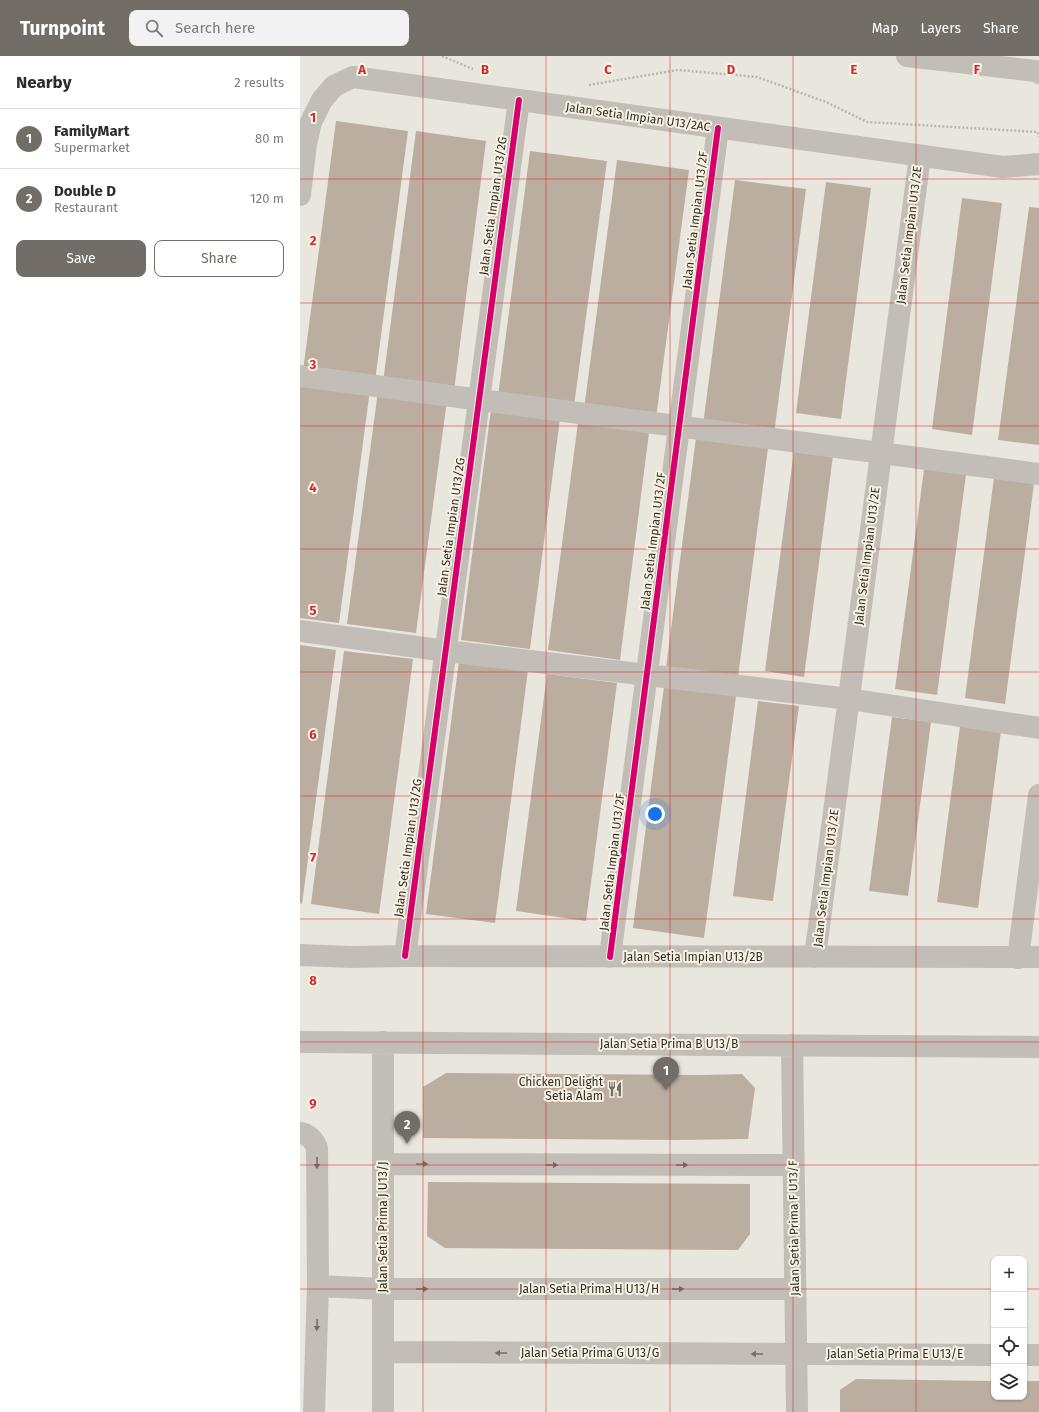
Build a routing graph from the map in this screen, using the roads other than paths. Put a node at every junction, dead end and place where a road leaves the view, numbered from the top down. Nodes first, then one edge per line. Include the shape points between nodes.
1 (907, 56) edge
2 (932, 58) edge
3 (1039, 73) edge
4 (519, 100) junction
5 (718, 128) junction
6 (920, 156) junction
7 (1039, 164) edge
8 (300, 195) edge
9 (300, 376) edge
10 (479, 400) junction
11 (679, 426) junction
12 (881, 453) junction
13 (1039, 474) edge
14 (300, 631) edge
15 (446, 651) junction
16 (647, 674) junction
17 (849, 699) junction
18 (1039, 728) edge
19 (1039, 795) edge
20 (300, 955) edge
21 (405, 956) junction
22 (610, 957) junction
23 (815, 957) junction
24 (1029, 957) edge
25 (300, 1042) edge
26 (384, 1042) junction
27 (792, 1045) junction
28 (1039, 1046) edge
29 (300, 1133) edge
30 (383, 1164) junction
31 (793, 1165) junction
32 (318, 1286) junction
33 (383, 1289) junction
34 (795, 1289) junction
35 (383, 1352) junction
36 (796, 1354) junction
37 (991, 1355) edge
38 (1027, 1355) edge
39 (1039, 1355) edge
40 (314, 1412) edge
41 (383, 1412) edge
42 (797, 1412) edge

1 - 2 street
2 - 3 street
4 - 5 street, Jalan Setia Impian U13/2AC
4 - 8 street, Jalan Setia Impian U13/2AC via 353,77 334,86 322,100 311,122
4 - 10 street, Jalan Setia Impian U13/2G
5 - 6 street, Jalan Setia Impian U13/2AC
5 - 11 street, Jalan Setia Impian U13/2F
6 - 7 street, Jalan Setia Impian U13/2AC via 1003,167
6 - 12 street, Jalan Setia Impian U13/2E
9 - 10 street
10 - 11 street
10 - 15 street, Jalan Setia Impian U13/2G
11 - 12 street
11 - 16 street, Jalan Setia Impian U13/2F
12 - 13 street
12 - 17 street, Jalan Setia Impian U13/2E
14 - 15 street
15 - 16 street
15 - 21 street, Jalan Setia Impian U13/2G
16 - 17 street
16 - 22 street, Jalan Setia Impian U13/2F
17 - 18 street
17 - 23 street, Jalan Setia Impian U13/2E
19 - 24 street
20 - 21 street, Jalan Setia Impian U13/2B
21 - 22 street, Jalan Setia Impian U13/2B
22 - 23 street, Jalan Setia Impian U13/2B
23 - 24 street, Jalan Setia Impian U13/2B
25 - 26 street, Jalan Setia Prima B U13/B
26 - 27 street, Jalan Setia Prima B U13/B
26 - 30 street, Jalan Setia Prima J U13/J
27 - 28 street, Jalan Setia Prima B U13/B
27 - 31 street, Jalan Setia Prima F U13/F
29 -> 32 street via 314,1141 317,1148
30 -> 31 street
30 - 33 street, Jalan Setia Prima J U13/J
31 - 34 street, Jalan Setia Prima F U13/F
32 - 33 street, Jalan Setia Prima H U13/H
32 -> 40 street
33 -> 34 street, Jalan Setia Prima H U13/H
33 - 35 street, Jalan Setia Prima J U13/J
34 - 36 street, Jalan Setia Prima F U13/F
36 -> 35 street, Jalan Setia Prima G U13/G
35 - 41 street, Jalan Setia Prima J U13/J
36 - 37 street, Jalan Setia Prima E U13/E
36 - 42 street, Jalan Setia Prima F U13/F
38 - 39 street

